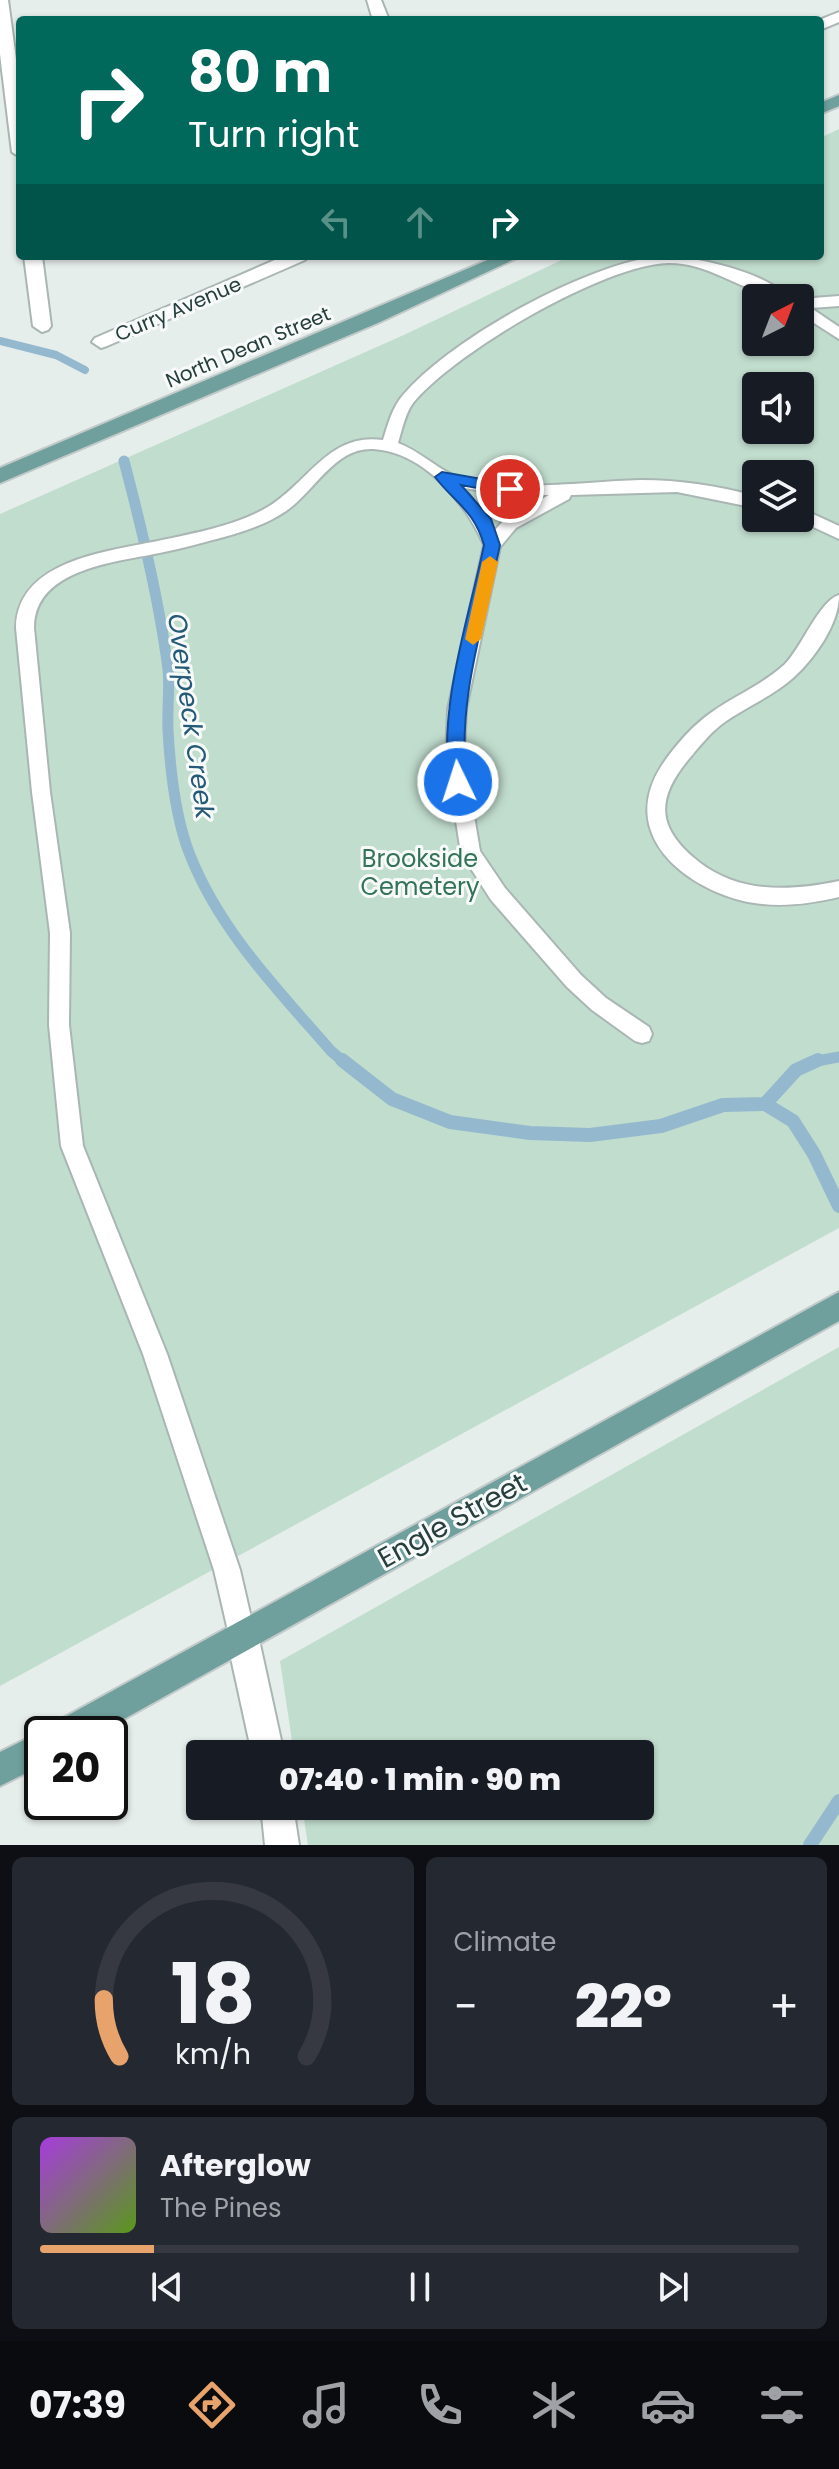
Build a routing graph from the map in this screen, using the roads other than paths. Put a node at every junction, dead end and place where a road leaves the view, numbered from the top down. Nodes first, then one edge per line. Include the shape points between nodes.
1 (1, 0) edge
2 (16, 120) edge
3 (34, 260) edge
4 (290, 260) edge
5 (503, 260) edge
6 (658, 260) edge
7 (676, 260) edge
8 (753, 284) edge
9 (839, 301) edge
10 (814, 304) edge
11 (814, 316) edge
12 (42, 326) dead end
13 (839, 334) edge
14 (101, 342) dead end
15 (390, 444) junction
16 (0, 476) edge
17 (442, 477) junction
18 (574, 490) junction
19 (742, 499) edge
20 (814, 521) edge
21 (839, 533) edge
22 (492, 545) junction
23 (839, 601) edge
24 (839, 889) edge
25 (642, 1034) dead end
26 (839, 1306) edge
27 (242, 1635) junction
28 (97, 1716) edge
29 (265, 1740) edge
30 (24, 1757) edge
31 (0, 1770) edge
32 (279, 1820) edge
33 (282, 1845) edge

1 - 2 street
3 - 12 street
4 - 14 street, Curry Avenue
5 - 16 main road, North Dean Street
6 - 15 lane via 607,274 491,334 405,401
7 - 8 lane via 723,270
9 - 10 lane
11 - 13 lane
15 - 17 lane
15 - 27 lane via 349,448 328,461 294,497 248,522 79,567 51,580 26,607 60,933 62,1078 72,1146 155,1354 227,1570
17 - 18 lane via 510,489
17 - 22 lane via 485,523
18 - 19 lane via 665,486
18 - 22 lane via 525,514
20 - 21 lane
22 - 25 lane via 457,709 455,757 471,853 498,894 574,981
23 - 24 lane via 786,675 698,735 658,786 654,806 664,842 707,878 769,898 804,898
26 - 27 main road, Engle Street
27 - 28 main road, Engle Street
27 - 29 street
30 - 31 main road
32 - 33 street

